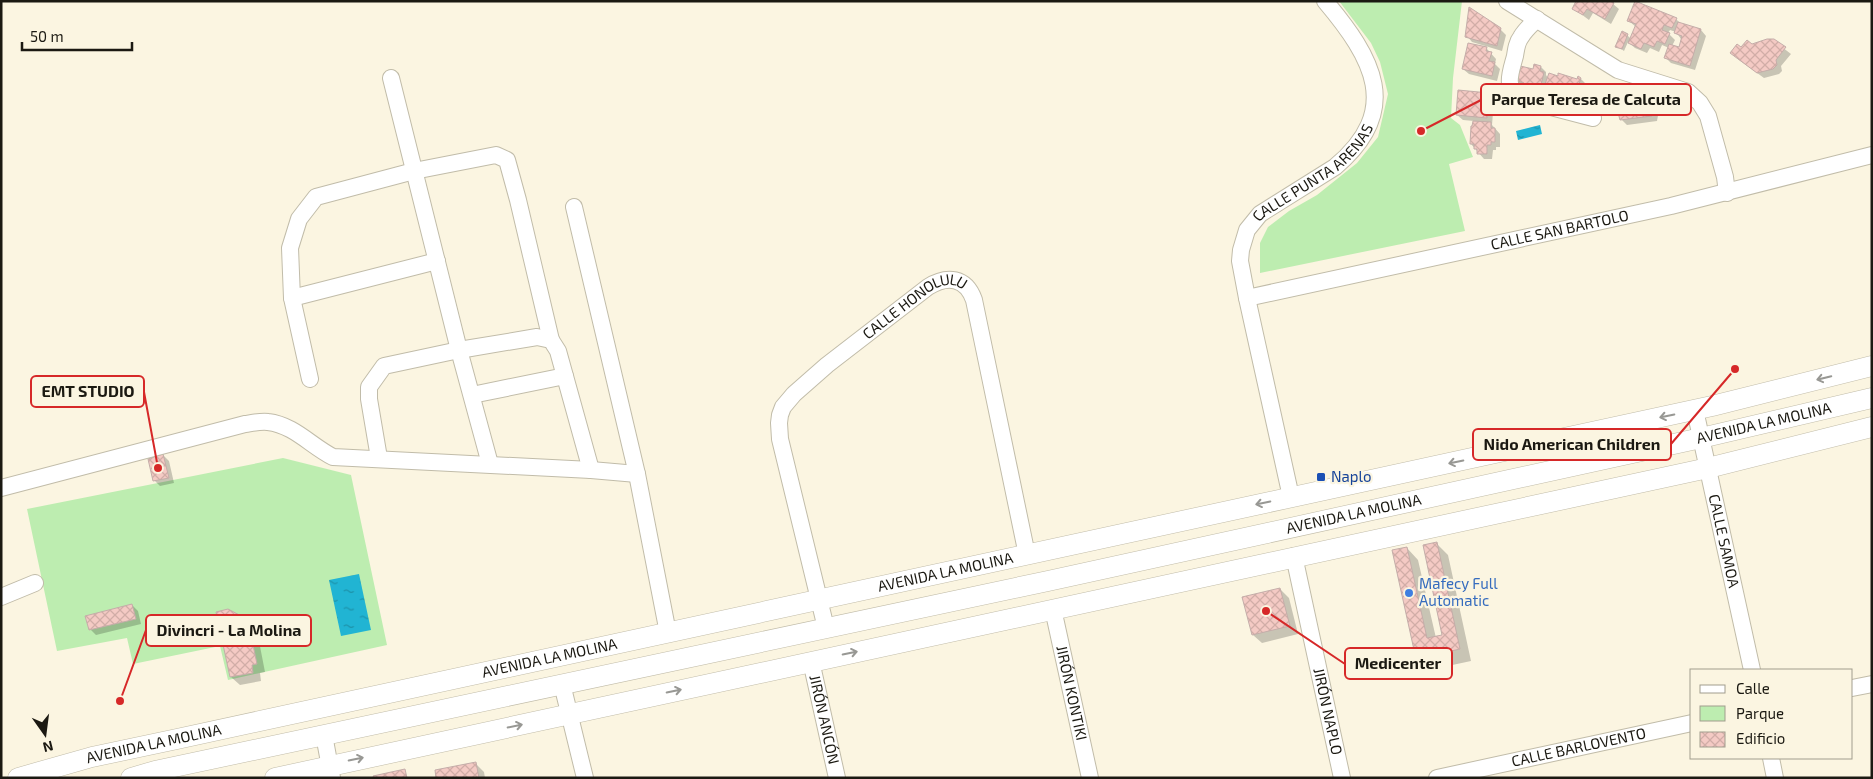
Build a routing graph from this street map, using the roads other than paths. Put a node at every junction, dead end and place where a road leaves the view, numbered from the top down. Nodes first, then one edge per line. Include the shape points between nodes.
1 (1325, 1) edge
2 (1507, 1) edge
3 (1537, 20) junction
4 (391, 78) dead end
5 (1593, 118) dead end
6 (1872, 155) edge
7 (414, 171) junction
8 (1727, 192) junction
9 (574, 207) dead end
10 (437, 261) junction
11 (292, 298) junction
12 (1247, 298) junction
13 (551, 340) junction
14 (459, 350) junction
15 (1872, 366) edge
16 (565, 376) junction
17 (310, 379) dead end
18 (472, 395) junction
19 (1872, 398) edge
20 (1695, 410) junction
21 (1872, 427) edge
22 (1701, 438) junction
23 (379, 458) junction
24 (490, 464) junction
25 (1708, 468) junction
26 (590, 470) junction
27 (638, 474) junction
28 (1, 488) edge
29 (1291, 497) junction
30 (1027, 555) junction
31 (1294, 556) junction
32 (35, 583) dead end
33 (1, 597) edge
34 (819, 600) junction
35 (1053, 609) junction
36 (826, 628) junction
37 (668, 633) junction
38 (812, 661) junction
39 (1752, 669) edge
40 (458, 677) junction
41 (562, 684) junction
42 (1872, 684) edge
43 (1853, 688) edge
44 (446, 709) junction
45 (570, 714) junction
46 (1690, 723) edge
47 (324, 735) junction
48 (1770, 759) edge
49 (168, 768) junction
50 (331, 771) edge
51 (18, 778) edge
52 (131, 778) edge
53 (151, 778) edge
54 (275, 778) edge
55 (584, 778) edge
56 (837, 778) edge
57 (1090, 778) edge
58 (1342, 778) edge
59 (1437, 778) edge
60 (1775, 778) edge

1 - 12 street, CALLE PUNTA ARENAS via 1365,60 1375,91 1374,112 1367,132 1345,158 1253,222 1245,235 1240,261
2 - 3 street
3 - 5 street via 1519,38 1508,79 1511,89 1524,100
3 - 8 street via 1618,70 1688,92 1708,116
4 - 7 street
6 - 8 street, CALLE SAN BARTOLO
7 - 10 street
7 - 11 street via 316,198 299,219 290,248
7 - 13 street via 496,155 507,160
8 - 12 street, CALLE SAN BARTOLO
9 - 27 street
10 - 11 street
10 - 14 street
11 - 17 street
12 - 29 street, CALLE PUNTA ARENAS
13 - 14 street via 538,336
13 - 16 street via 558,351
14 - 18 street
14 - 23 street via 384,366 376,376 369,387 369,399
15 -> 20 main road, AVENIDA LA MOLINA
16 - 18 street
16 - 26 street
18 - 24 street
19 - 22 main road, AVENIDA LA MOLINA
20 - 22 street, CALLE SAMOA
20 -> 29 main road, AVENIDA LA MOLINA
21 - 25 main road, AVENIDA LA MOLINA
22 - 25 street, CALLE SAMOA
22 - 36 main road, AVENIDA LA MOLINA
23 - 24 street
23 - 28 street via 333,457 288,428 268,422 245,424
24 - 26 street
25 - 31 main road, AVENIDA LA MOLINA
25 - 39 street, CALLE SAMOA
26 - 27 street
27 - 37 street
29 -> 30 main road, AVENIDA LA MOLINA
30 - 34 main road, AVENIDA LA MOLINA
30 - 34 street, CALLE HONOLULU via 974,300 962,283 948,279 935,282 920,292 827,365 783,407 779,431
31 - 35 main road, AVENIDA LA MOLINA
31 - 58 street, JIRÓN NAPLO
32 - 33 street
34 - 36 street, CALLE HONOLULU
34 - 37 main road, AVENIDA LA MOLINA
38 -> 35 main road, AVENIDA LA MOLINA
35 - 57 street, JIRÓN KONTIKI
36 - 41 main road, AVENIDA LA MOLINA
37 - 40 main road, AVENIDA LA MOLINA
45 -> 38 main road, AVENIDA LA MOLINA
38 - 56 street, JIRÓN ANCÓN
40 - 44 main road
40 - 51 main road, AVENIDA LA MOLINA via 92,758
41 - 44 main road, AVENIDA LA MOLINA
41 - 45 street
42 - 43 street
44 - 47 main road, AVENIDA LA MOLINA
50 -> 45 main road, AVENIDA LA MOLINA
45 - 55 street
46 - 59 street, CALLE BARLOVENTO
47 - 49 main road, AVENIDA LA MOLINA
47 - 50 street
48 - 60 street
49 - 52 main road, AVENIDA LA MOLINA
49 - 53 main road
50 - 54 main road, AVENIDA LA MOLINA

